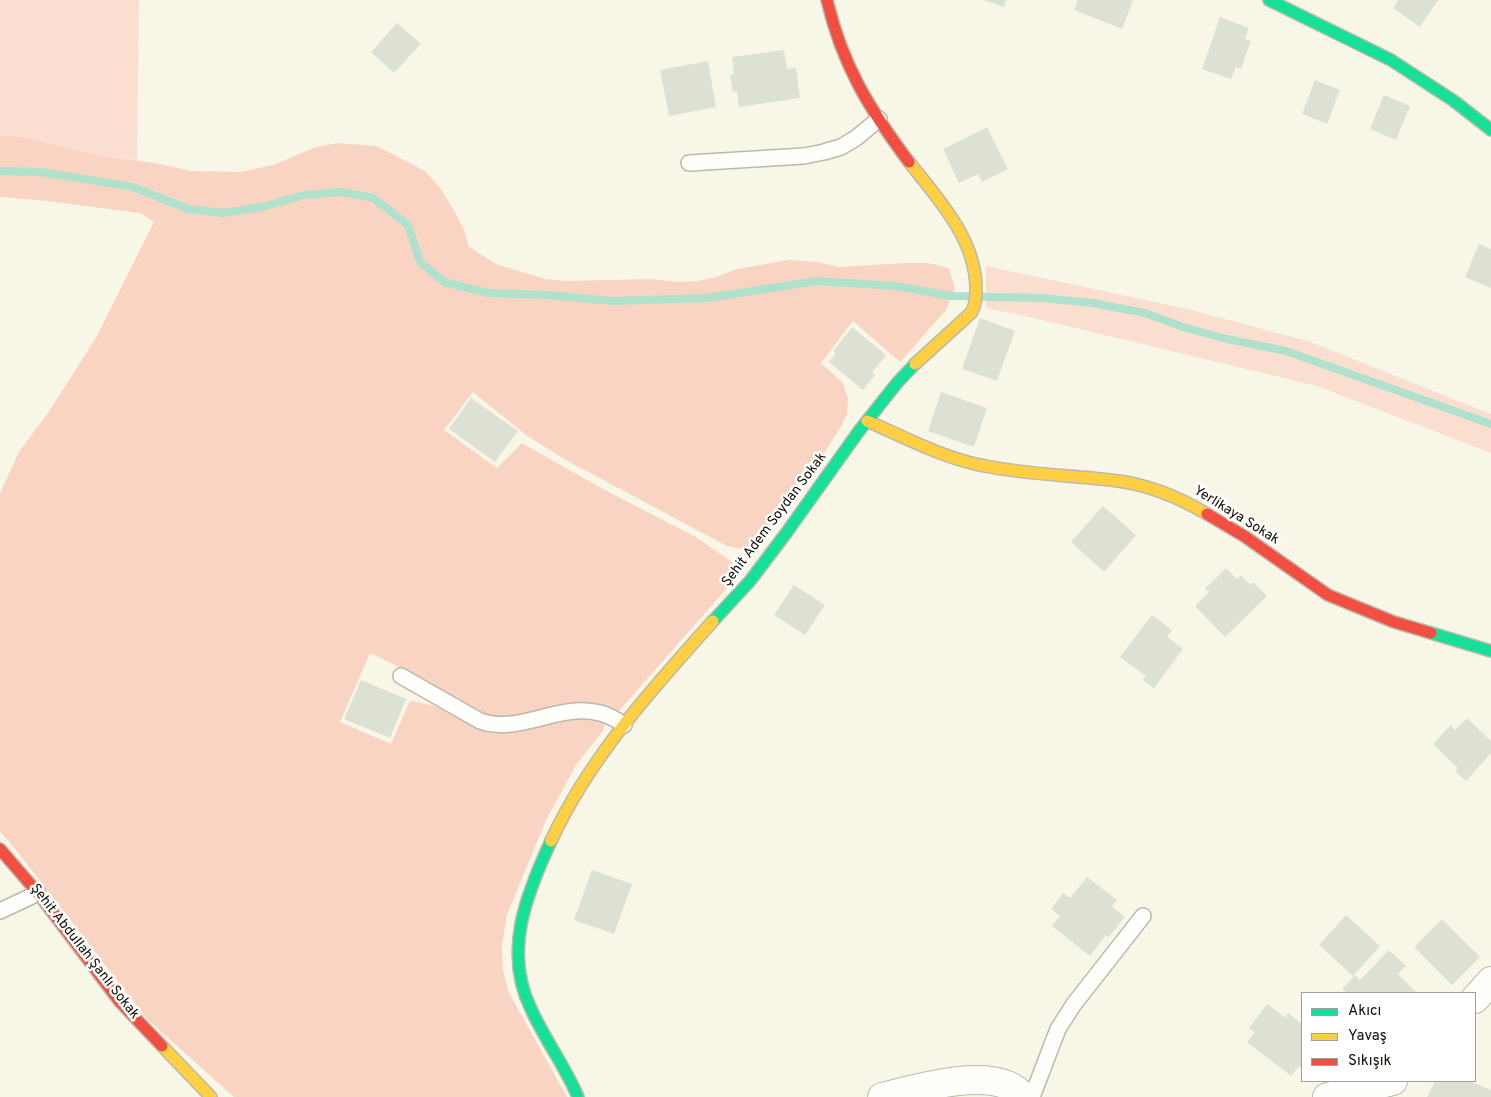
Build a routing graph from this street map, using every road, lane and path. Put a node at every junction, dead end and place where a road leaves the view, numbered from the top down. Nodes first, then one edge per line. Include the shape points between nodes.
1 (827, 0) edge
2 (1269, 0) edge
3 (879, 119) junction
4 (1491, 130) edge
5 (689, 163) dead end
6 (867, 421) junction
7 (1491, 651) edge
8 (401, 676) dead end
9 (624, 725) junction
10 (0, 849) edge
11 (12, 862) junction
12 (0, 872) edge
13 (38, 893) junction
14 (0, 911) edge
15 (1143, 916) dead end
16 (1491, 981) edge
17 (1476, 998) edge
18 (1390, 1082) edge
19 (1402, 1082) edge
20 (211, 1097) edge
21 (578, 1097) edge
22 (882, 1097) edge
23 (1023, 1097) edge
24 (1032, 1097) edge
25 (1327, 1097) edge
26 (1394, 1097) edge

1 - 3 street, Şehit Adem Soydan Sokak via 835,29 861,91
2 - 4 street via 1391,60 1454,101
3 - 5 lane via 841,147 824,152
3 - 6 street, Şehit Adem Soydan Sokak via 952,219 963,240 972,258 976,278 975,305 902,378
6 - 7 street, Yerlikaya Sokak via 982,466 1021,473 1119,481 1176,497 1244,536 1328,595 1394,622
6 - 9 street, Şehit Adem Soydan Sokak via 747,584
8 - 9 lane via 492,725 508,726 581,710 602,713
9 - 21 street, Şehit Adem Soydan Sokak via 571,800 550,841 536,874 517,945 522,993
10 - 11 street, Şehit Abdullah Şanlı Sokak
11 - 12 lane
11 - 13 street, Şehit Abdullah Şanlı Sokak
13 - 14 lane
13 - 20 street, Şehit Abdullah Şanlı Sokak via 120,1002
15 - 24 lane via 1058,1029
16 - 17 street
18 - 25 street
19 - 26 street
22 - 23 street via 932,1085 978,1079 1000,1081

